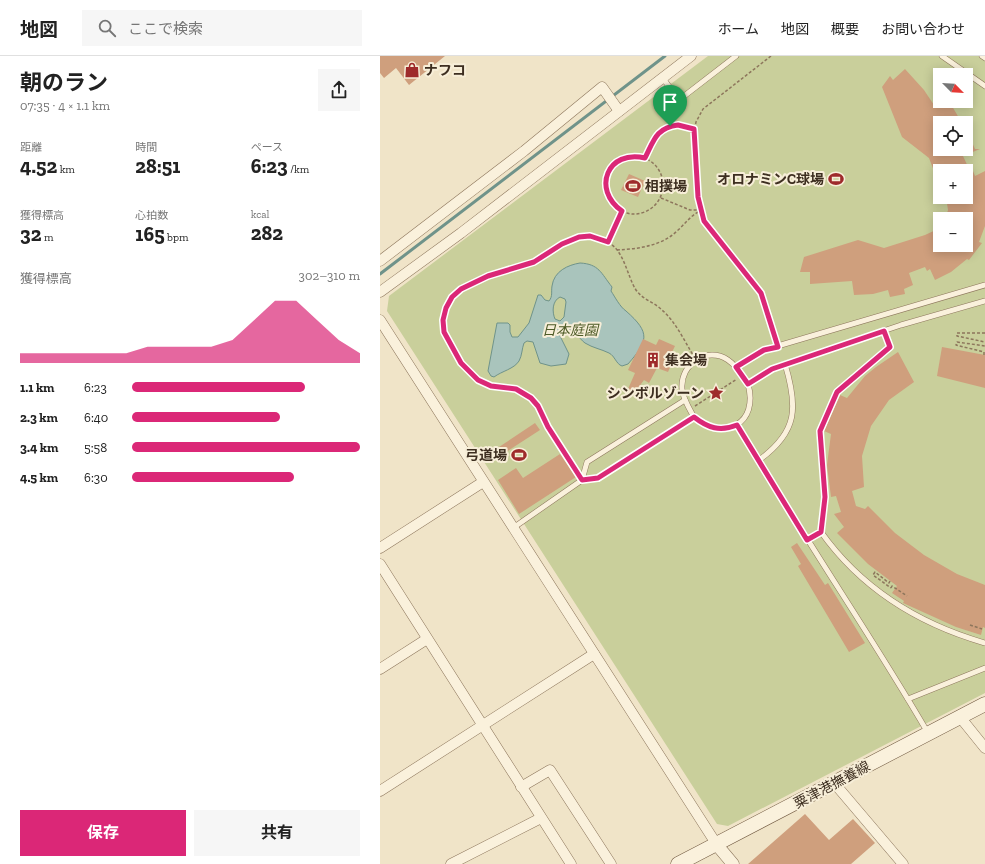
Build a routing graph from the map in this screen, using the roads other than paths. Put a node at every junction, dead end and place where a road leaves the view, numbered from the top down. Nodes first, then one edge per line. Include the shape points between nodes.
1 (691, 56) edge
2 (736, 56) edge
3 (942, 56) edge
4 (982, 56) edge
5 (985, 58) edge
6 (662, 77) junction
7 (985, 86) edge
8 (616, 107) junction
9 (380, 261) edge
10 (985, 285) edge
11 (380, 292) edge
12 (985, 301) edge
13 (380, 320) edge
14 (884, 331) junction
15 (784, 364) junction
16 (736, 367) junction
17 (748, 384) junction
18 (685, 400) junction
19 (694, 417) junction
20 (737, 425) junction
21 (759, 460) junction
22 (582, 480) junction
23 (483, 482) junction
24 (513, 528) junction
25 (821, 532) junction
26 (807, 540) junction
27 (380, 548) edge
28 (380, 564) edge
29 (427, 639) junction
30 (985, 643) edge
31 (594, 654) junction
32 (985, 668) edge
33 (380, 669) edge
34 (908, 699) junction
35 (985, 704) edge
36 (960, 717) junction
37 (482, 726) junction
38 (928, 734) junction
39 (985, 748) edge
40 (835, 784) junction
41 (521, 787) junction
42 (380, 791) edge
43 (541, 818) junction
44 (717, 845) junction
45 (451, 864) edge
46 (571, 864) edge
47 (611, 864) edge
48 (678, 864) edge
49 (734, 864) edge
50 (903, 864) edge

1 - 6 street
2 - 6 lane via 679,100
3 - 7 lane
4 - 5 lane
6 - 8 street
8 - 9 street via 602,87 524,151
8 - 11 street via 461,232
10 - 16 lane via 764,350
12 - 14 lane
13 - 23 street
14 - 15 lane
14 - 25 lane via 890,347 837,392 820,431 825,497
15 - 17 lane
15 - 21 lane via 793,401 790,422 781,441
16 - 17 lane
16 - 18 lane via 718,356 696,359 689,364 684,373 682,390
17 - 20 lane via 749,409
18 - 19 lane
18 - 22 lane via 587,462
19 - 20 lane via 715,428 723,429
19 - 22 lane via 598,478
20 - 21 lane
21 - 26 lane
22 - 24 lane
23 - 24 street
23 - 27 street
24 - 31 street
25 - 26 lane
25 - 30 lane via 845,563 887,598 934,625
26 - 34 lane
28 - 29 street
29 - 33 street
29 - 37 street
31 - 37 street
31 - 44 street
32 - 34 lane
34 - 38 lane
35 - 36 main road, 粟津港撫養線
36 - 38 main road, 粟津港撫養線
36 - 39 street
37 - 41 street
37 - 42 street
38 - 40 main road, 粟津港撫養線
40 - 44 main road, 粟津港撫養線
40 - 50 street
41 - 43 street
41 - 47 street via 550,770
43 - 45 street
43 - 46 street
44 - 48 main road, 粟津港撫養線
44 - 49 street

